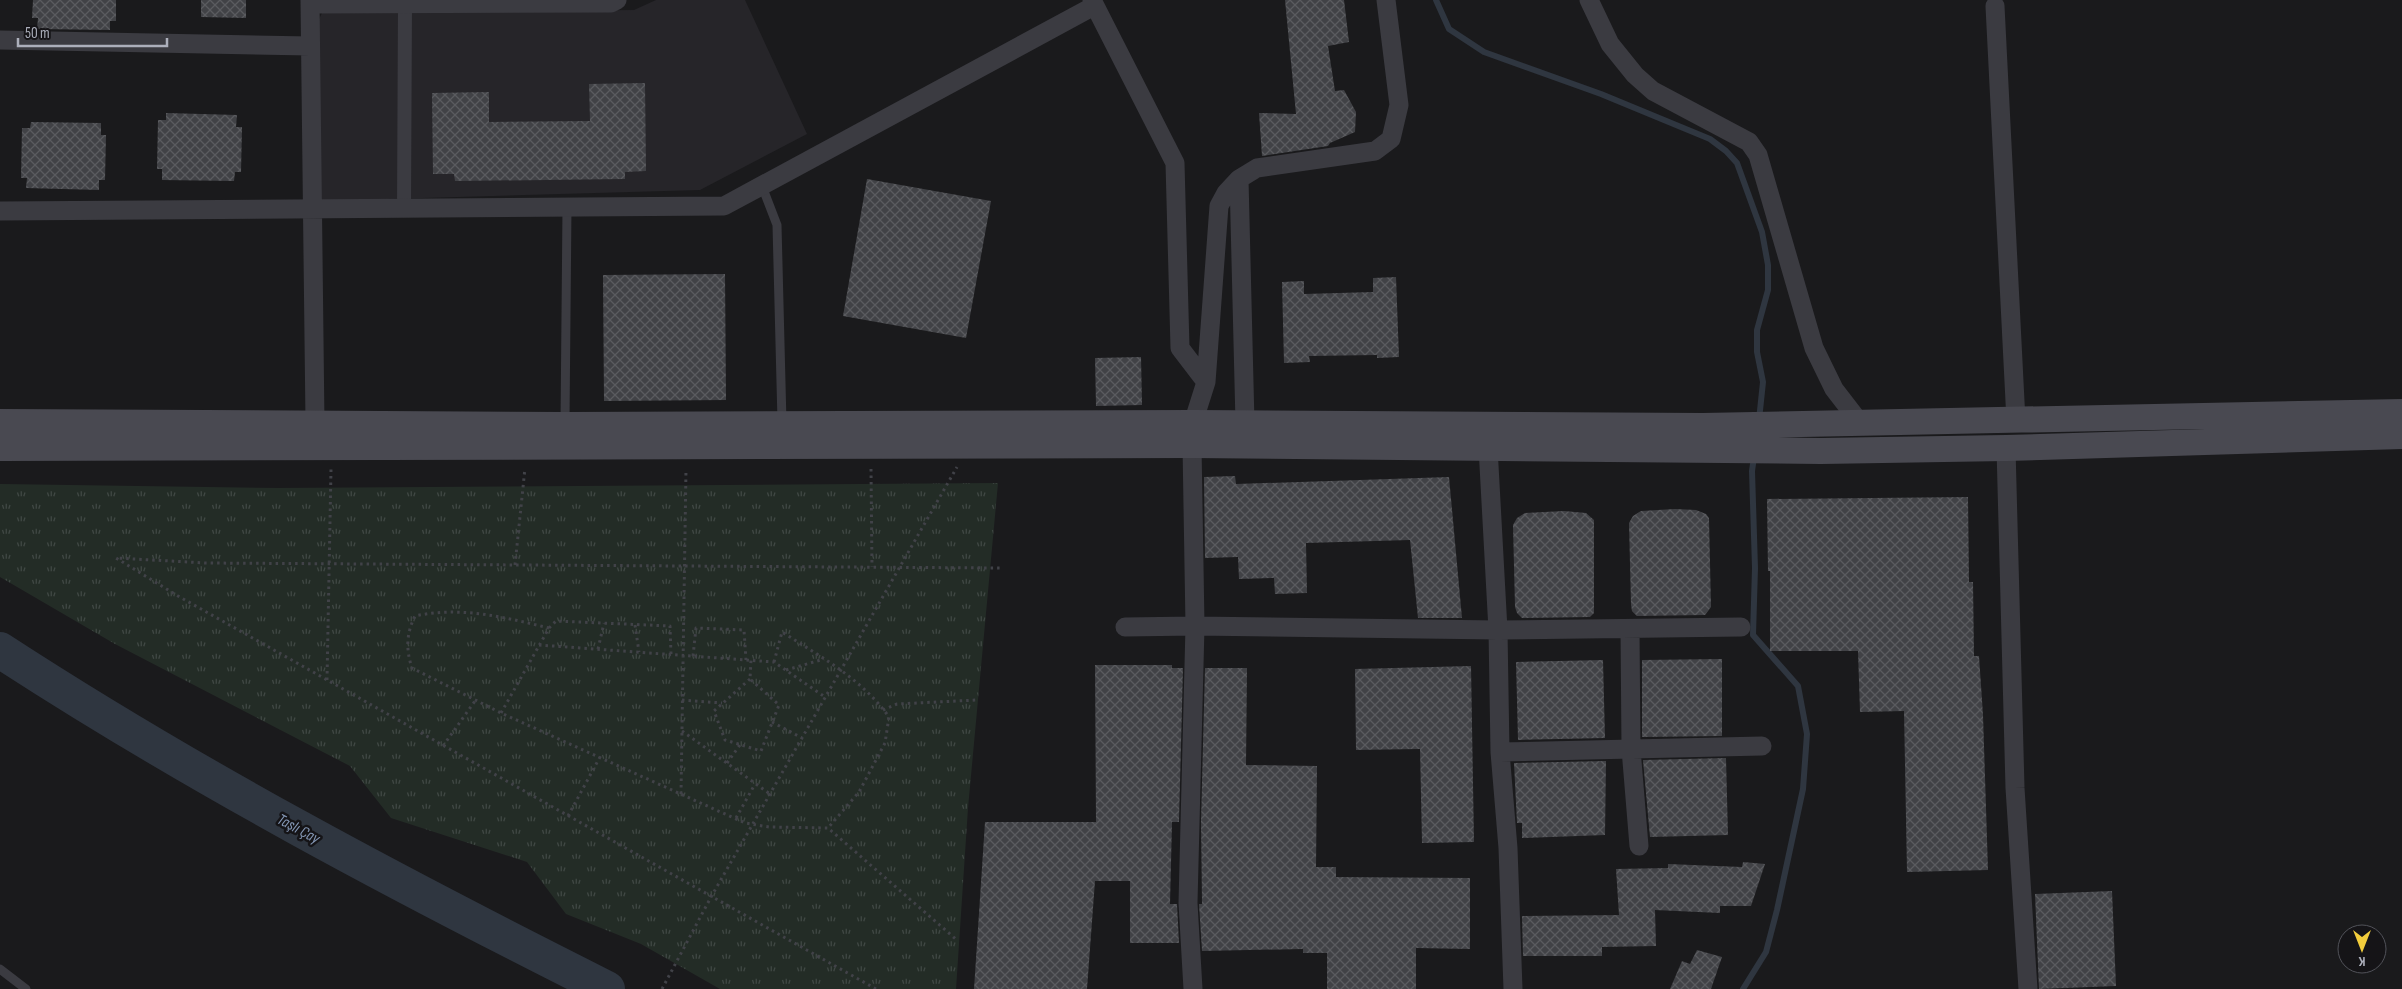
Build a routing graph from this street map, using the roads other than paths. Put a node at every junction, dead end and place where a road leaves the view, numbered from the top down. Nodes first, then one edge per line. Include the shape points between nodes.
1 (617, 0) edge
2 (1386, 0) edge
3 (1589, 0) edge
4 (508, 1) edge
5 (310, 2) edge
6 (360, 2) edge
7 (405, 3) junction
8 (1093, 3) edge
9 (1996, 6) dead end
10 (0, 40) edge
11 (310, 46) junction
12 (1239, 179) junction
13 (762, 186) junction
14 (567, 207) junction
15 (404, 208) junction
16 (312, 209) junction
17 (0, 211) edge
18 (1206, 382) junction
19 (2402, 412) edge
20 (2016, 421) junction
21 (0, 422) edge
22 (315, 423) junction
23 (1245, 423) junction
24 (782, 424) junction
25 (1861, 424) junction
26 (565, 425) junction
27 (1192, 434) junction
28 (2402, 436) edge
29 (1706, 438) junction
30 (1488, 447) junction
31 (0, 448) edge
32 (2006, 448) junction
33 (1195, 626) junction
34 (1125, 627) dead end
35 (1740, 627) dead end
36 (1630, 629) junction
37 (1498, 630) junction
38 (1762, 746) dead end
39 (1631, 749) junction
40 (1500, 752) junction
41 (1638, 846) dead end
42 (0, 969) edge
43 (26, 989) edge
44 (1193, 989) edge
45 (1513, 989) edge
46 (2028, 989) edge

1 - 4 street via 611,3
2 - 12 street via 1399,105 1391,139 1375,151 1257,168
3 - 25 street via 1610,44 1653,91 1750,142 1758,155 1814,348 1834,389
4 - 7 street
5 - 6 street
5 - 11 street
6 - 7 street
7 - 15 street
8 - 13 street
8 - 18 street via 1175,163 1180,348
9 - 20 street
10 - 11 street
11 - 16 street
12 - 18 street via 1219,206
12 - 23 street
13 - 14 street via 724,206
13 - 24 lane via 777,225
14 - 15 street
14 - 26 lane
15 - 16 street
16 - 17 street
16 - 22 street
18 - 27 street
19 - 20 main road
20 - 25 main road
21 - 22 main road
22 - 26 main road
23 - 27 main road
23 - 29 main road
24 - 26 main road
24 - 27 main road
25 - 29 main road
27 - 30 main road
27 - 31 main road via 970,445
27 - 33 street
28 - 32 main road
29 - 30 main road
29 - 32 main road via 1821,451
30 - 37 street
32 - 46 street via 2015,788
33 - 34 street
33 - 37 street
33 - 44 street via 1188,903
35 - 36 street
36 - 37 street
36 - 39 street
37 - 40 street
38 - 39 street
39 - 40 street
39 - 41 street
40 - 45 street via 1508,848
42 - 43 lane

